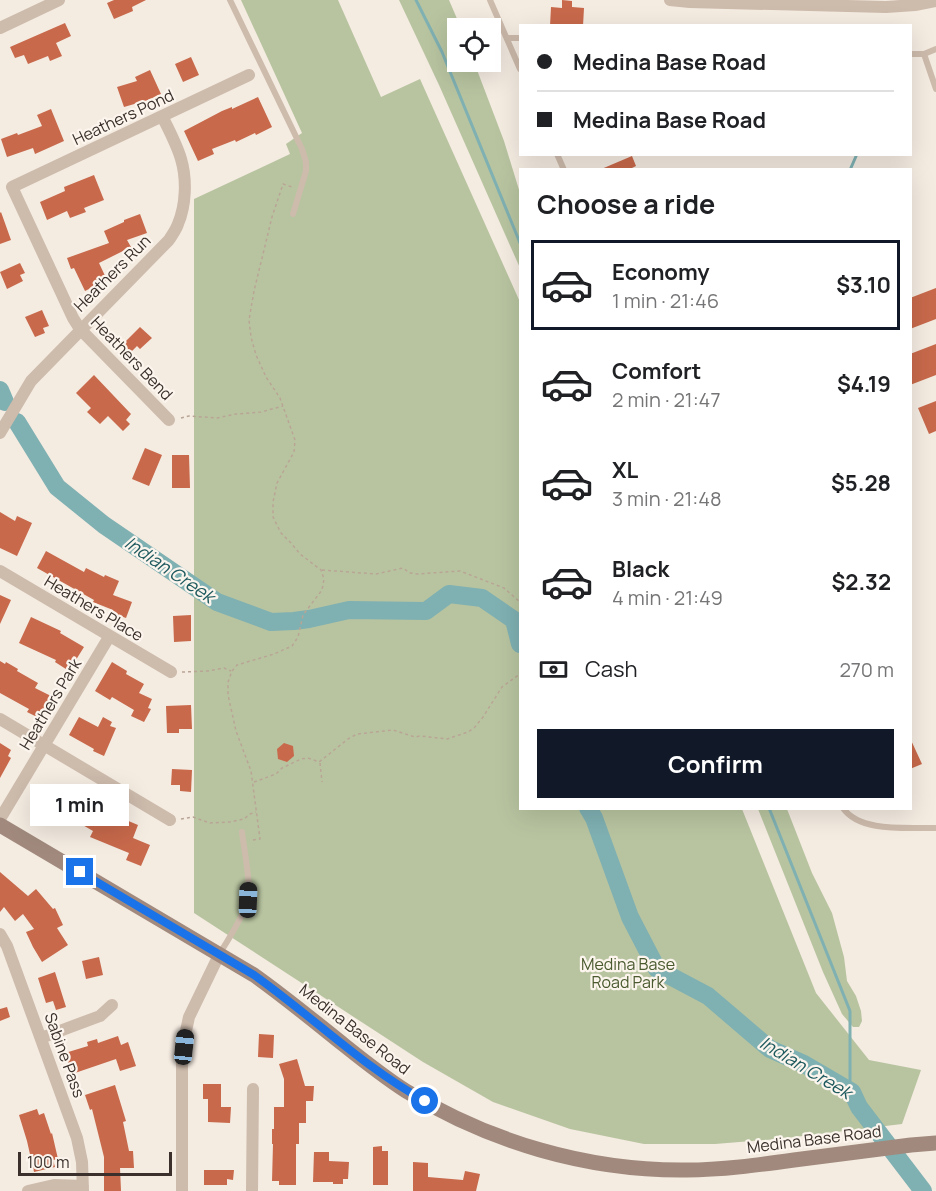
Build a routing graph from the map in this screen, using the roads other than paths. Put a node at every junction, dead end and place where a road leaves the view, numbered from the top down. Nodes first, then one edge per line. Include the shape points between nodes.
1 (59, 0) edge
2 (230, 0) edge
3 (490, 0) edge
4 (670, 0) edge
5 (934, 1) edge
6 (761, 2) edge
7 (886, 4) edge
8 (0, 28) edge
9 (508, 38) junction
10 (519, 38) edge
11 (936, 49) edge
12 (912, 54) edge
13 (924, 54) junction
14 (519, 66) edge
15 (249, 75) dead end
16 (936, 89) edge
17 (162, 116) junction
18 (12, 187) joint
19 (293, 214) dead end
20 (80, 329) junction
21 (169, 420) road end
22 (0, 433) edge
23 (0, 571) edge
24 (109, 637) junction
25 (171, 672) road end
26 (0, 719) edge
27 (45, 745) junction
28 (844, 810) edge
29 (0, 819) edge
30 (170, 820) road end
31 (0, 825) edge
32 (936, 828) edge
33 (242, 832) dead end
34 (0, 934) edge
35 (219, 955) junction
36 (112, 1005) dead end
37 (41, 1038) junction
38 (253, 1089) dead end
39 (936, 1143) edge
40 (83, 1188) edge
41 (28, 1191) edge
42 (182, 1191) edge
43 (252, 1191) edge

1 - 8 street
2 - 19 lane via 306,162
3 - 9 lane
4 - 6 street
5 - 7 street
6 - 7 street
9 - 10 lane
9 - 14 lane
11 - 13 lane
12 - 13 lane
13 - 16 lane
15 - 17 street, Heathers Pond
17 - 18 street, Heathers Pond
17 - 20 street, Heathers Run via 181,159 184,176 178,225 169,240
18 - 20 street, Heathers Bend
20 - 21 street, Heathers Bend
20 - 22 street, Heathers Run via 31,381
23 - 24 street, Heathers Place
24 - 25 street, Heathers Place
24 - 27 street, Heathers Park
26 - 27 street
27 - 29 street, Heathers Park
27 - 30 street
28 - 32 lane via 856,821 868,825
31 - 35 street, Medina Base Road
33 - 35 lane via 248,900
34 - 37 street, Sabine Pass via 8,945
35 - 39 street, Medina Base Road via 254,975 405,1090 489,1133 569,1158 614,1166 687,1170
35 - 42 street via 186,1031 182,1064
36 - 37 street via 100,1016
37 - 40 street, Sabine Pass via 77,1138
38 - 43 street
40 - 41 street via 54,1185

